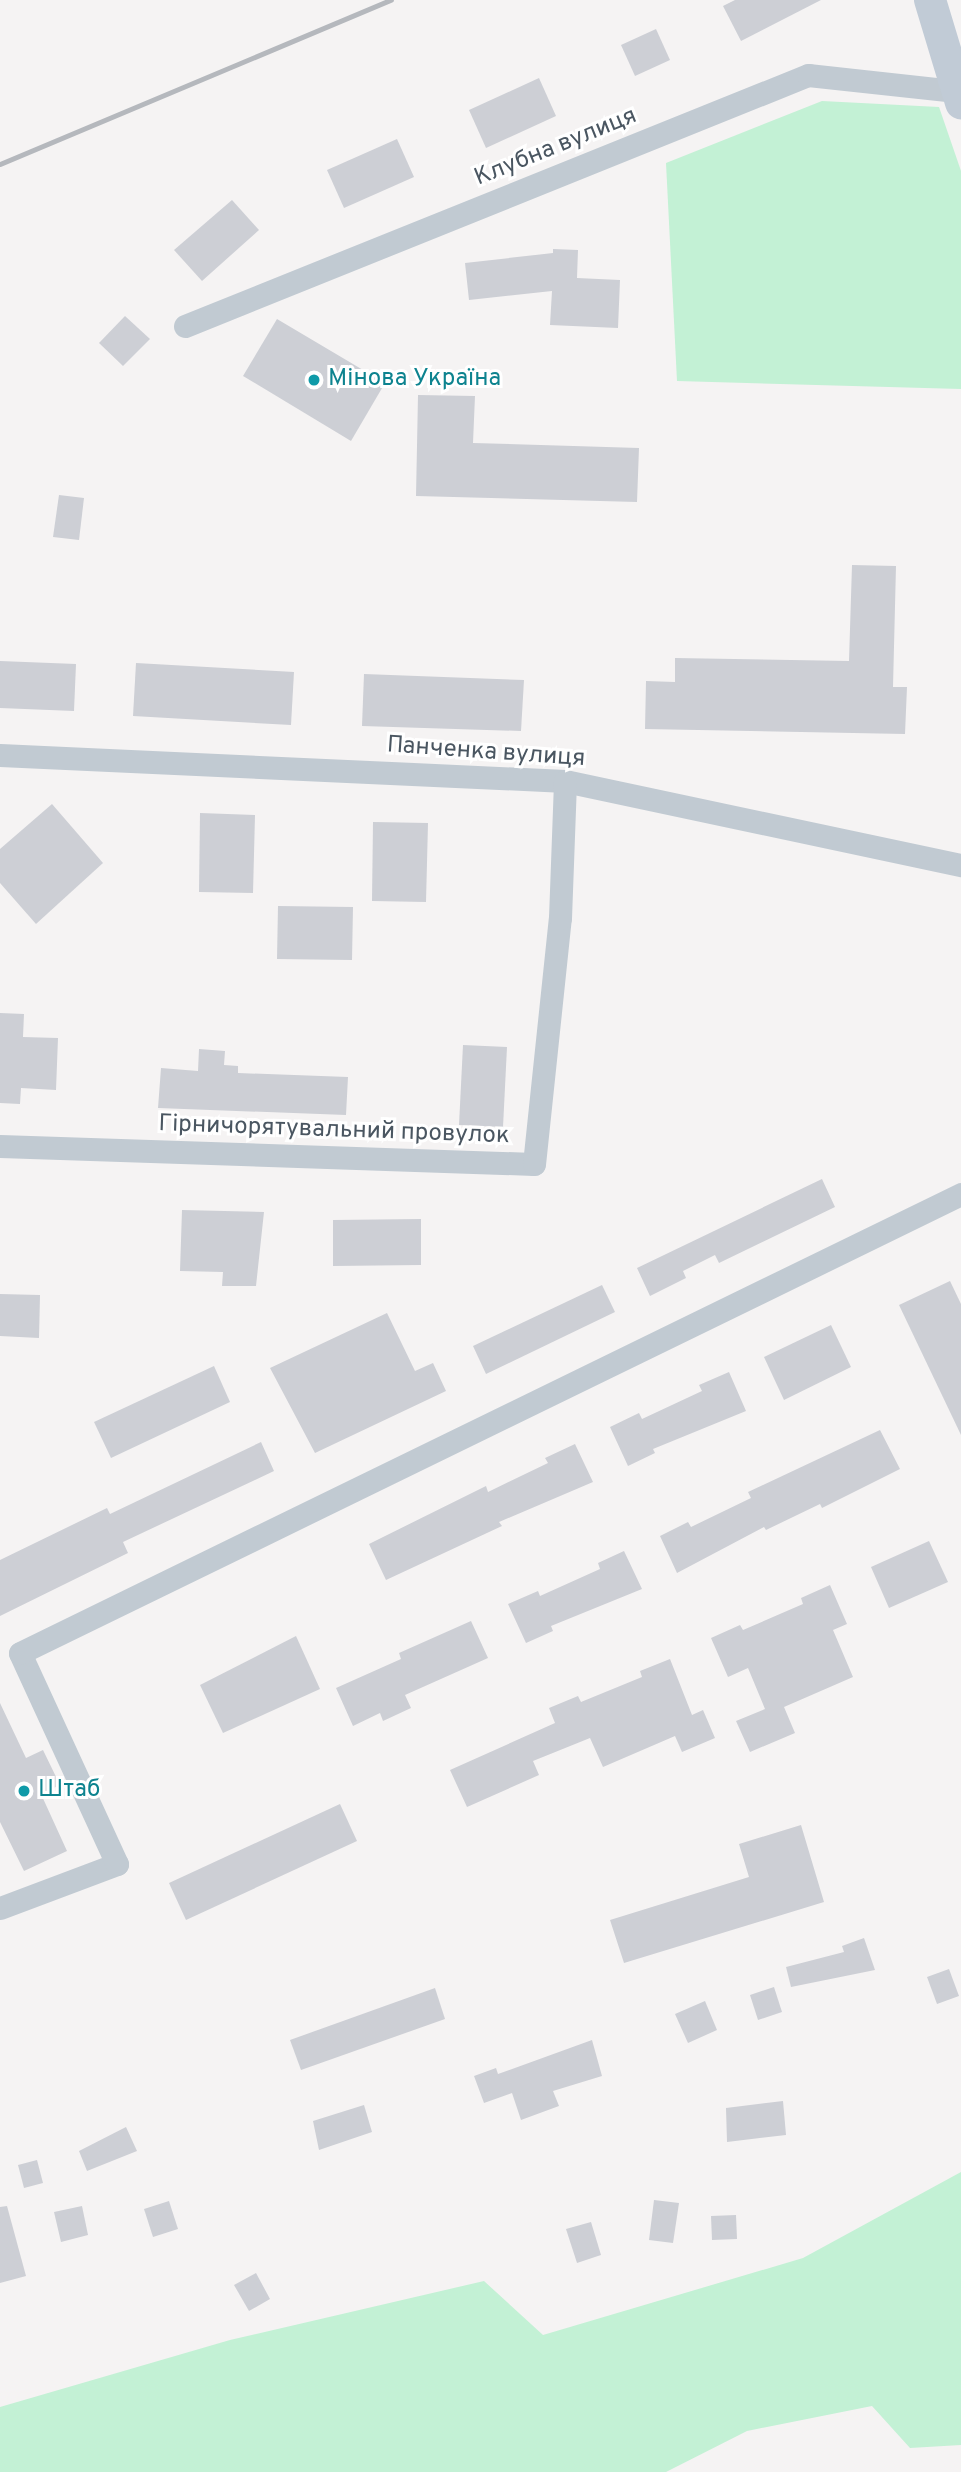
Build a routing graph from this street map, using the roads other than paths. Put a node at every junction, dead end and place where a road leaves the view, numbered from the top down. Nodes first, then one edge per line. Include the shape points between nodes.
1 (930, 0) edge
2 (959, 97) edge
3 (185, 327) dead end
4 (0, 755) edge
5 (565, 781) junction
6 (961, 865) edge
7 (0, 1146) edge
8 (961, 1194) edge
9 (0, 1908) edge

1 - 2 street
2 - 3 street, Клубна вулиця via 808,75
4 - 5 street, Панченка вулиця
5 - 6 street, Панченка вулиця
5 - 7 street, Гірничорятувальний провулок via 561,918 534,1164
8 - 9 street via 20,1653 117,1864

